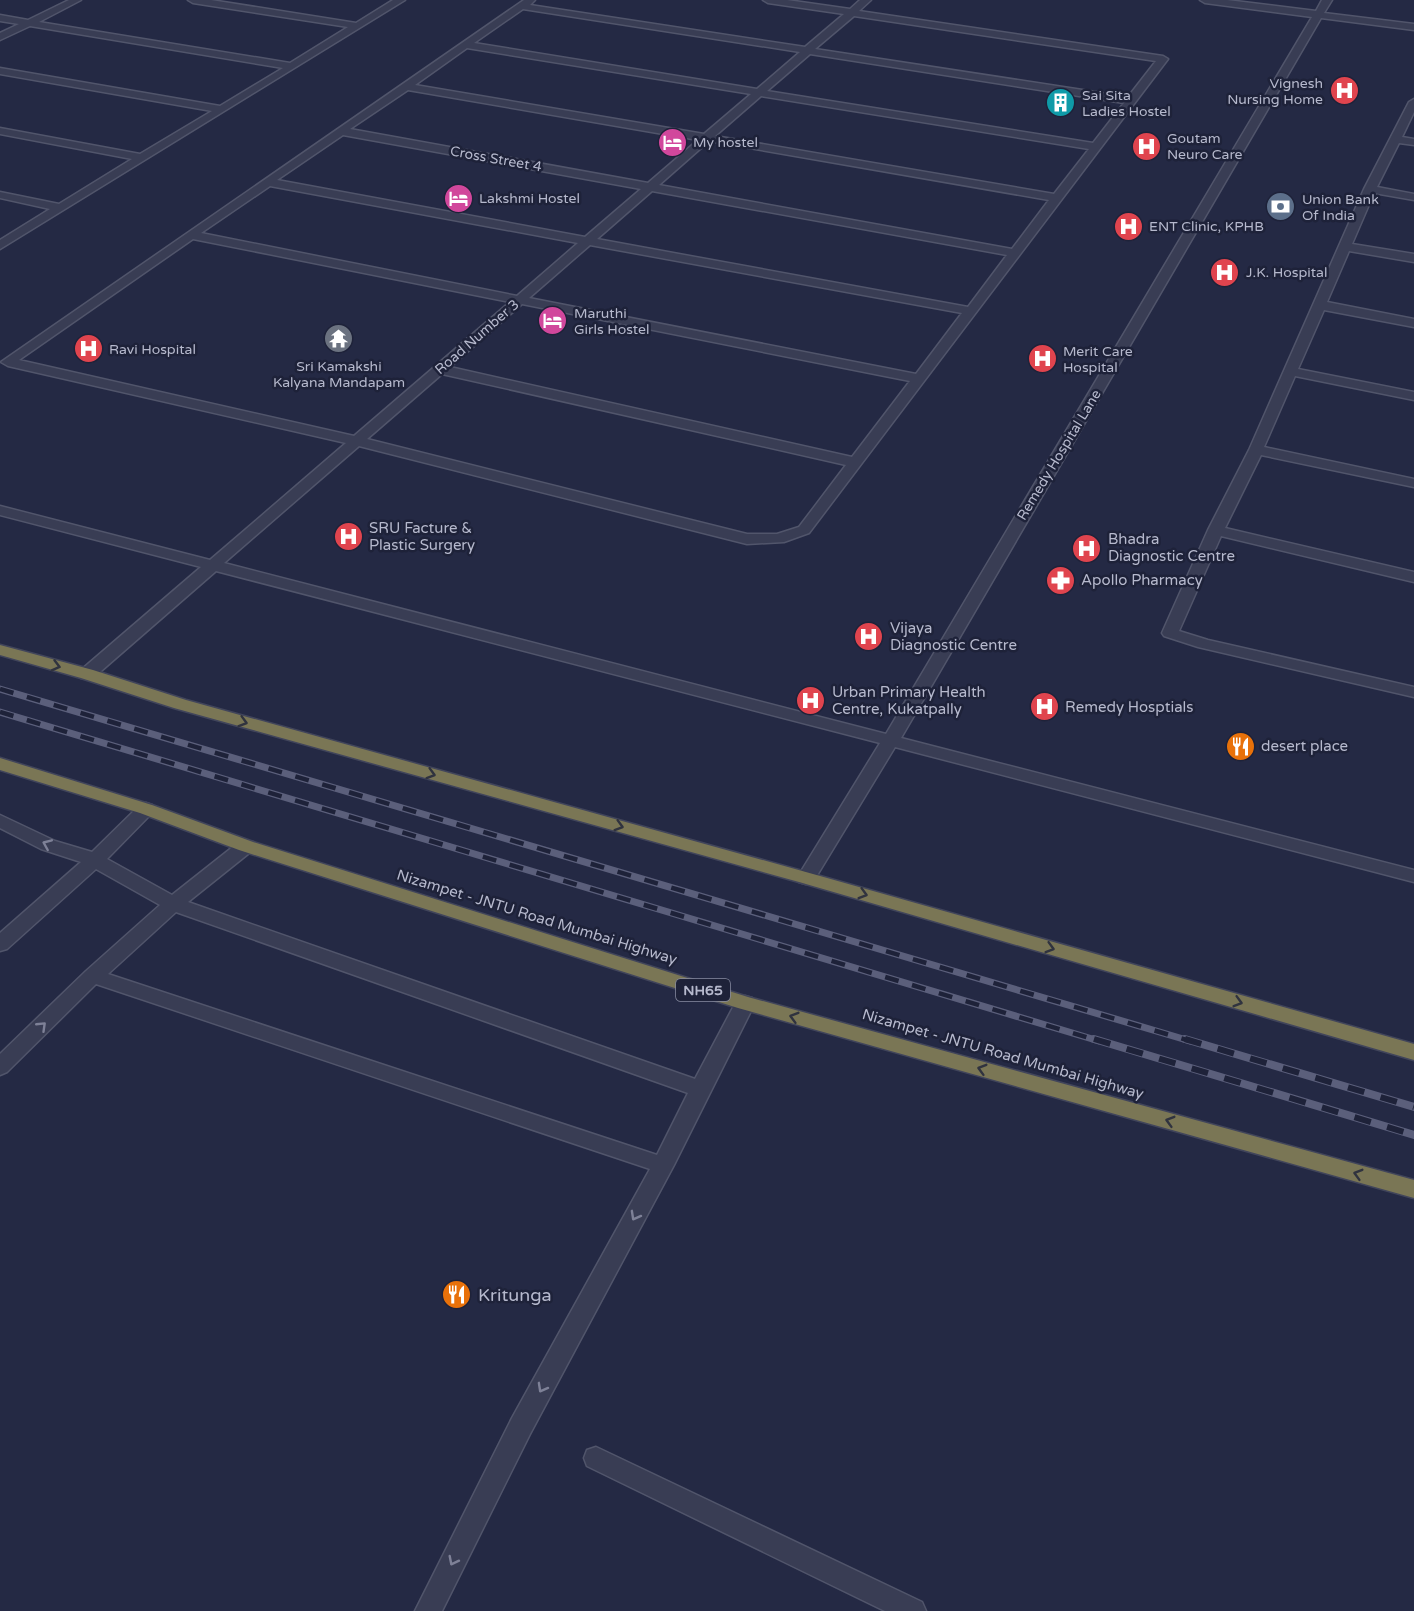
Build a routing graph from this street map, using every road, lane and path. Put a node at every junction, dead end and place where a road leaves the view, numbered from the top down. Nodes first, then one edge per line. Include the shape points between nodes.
1 (76, 0) edge
2 (193, 0) edge
3 (399, 0) edge
4 (768, 0) edge
5 (866, 0) edge
6 (1205, 0) edge
7 (1327, 0) edge
8 (525, 3) edge
9 (851, 13) junction
10 (1318, 15) junction
11 (0, 18) edge
12 (29, 23) junction
13 (357, 26) junction
14 (1414, 27) edge
15 (0, 38) edge
16 (465, 45) junction
17 (807, 50) junction
18 (291, 66) junction
19 (0, 71) edge
20 (405, 86) junction
21 (759, 93) junction
22 (1131, 100) junction
23 (1414, 102) edge
24 (221, 110) junction
25 (0, 131) edge
26 (341, 131) junction
27 (707, 138) junction
28 (1395, 139) junction
29 (1414, 142) edge
30 (1095, 147) junction
31 (141, 158) junction
32 (268, 182) junction
33 (650, 187) junction
34 (1370, 189) junction
35 (0, 195) edge
36 (1414, 197) edge
37 (1057, 198) junction
38 (60, 208) junction
39 (192, 235) junction
40 (588, 240) junction
41 (0, 245) edge
42 (1346, 247) junction
43 (1014, 253) junction
44 (1414, 258) edge
45 (520, 300) junction
46 (1320, 305) junction
47 (970, 311) junction
48 (1414, 323) edge
49 (440, 369) junction
50 (1290, 371) junction
51 (918, 380) junction
52 (1414, 396) edge
53 (357, 441) junction
54 (1256, 450) junction
55 (854, 462) junction
56 (1414, 483) edge
57 (0, 510) edge
58 (1216, 530) junction
59 (213, 566) junction
60 (1414, 577) edge
61 (0, 650) edge
62 (87, 674) junction
63 (1414, 692) edge
64 (891, 740) junction
65 (0, 764) edge
66 (146, 809) junction
67 (0, 821) edge
68 (246, 846) junction
69 (96, 860) junction
70 (1414, 876) edge
71 (807, 878) junction
72 (173, 904) junction
73 (0, 944) edge
74 (93, 976) junction
75 (746, 1003) junction
76 (1414, 1052) edge
77 (0, 1067) edge
78 (700, 1089) junction
79 (663, 1165) junction
80 (1414, 1190) edge
81 (596, 1458) dead end
82 (428, 1611) edge
83 (913, 1611) edge

1 - 12 street
2 - 13 street
3 - 13 street
4 - 9 street
5 - 9 street, Road Number 3
6 - 10 street
7 - 10 street, Remedy Hospital Lane
8 - 16 street
8 - 17 street
9 - 17 street, Road Number 3
9 - 22 street via 1163,59
10 - 14 street
10 - 64 street, Remedy Hospital Lane
11 - 12 street
12 - 15 street
12 - 18 street
13 - 18 street
16 - 20 street
16 - 21 street
17 - 21 street, Road Number 3
17 - 22 street
18 - 24 street
19 - 24 street
20 - 26 street
20 - 27 street
21 - 27 street, Road Number 3
21 - 30 street
22 - 30 street
23 - 28 street
24 - 31 street
25 - 31 street
26 - 32 street
26 - 33 street, Cross Street 4
27 - 33 street, Road Number 3
27 - 37 street
28 - 29 street
28 - 34 street
30 - 37 street
31 - 38 street
32 - 39 street
32 - 40 street
33 - 40 street, Road Number 3
33 - 43 street, Cross Street 4
34 - 36 street
34 - 42 street
35 - 38 street
37 - 43 street
38 - 41 street
39 - 45 street
39 - 53 street via 8,362
40 - 45 street, Road Number 3
40 - 47 street
42 - 44 street
42 - 46 street
43 - 47 street
45 - 49 street, Road Number 3
45 - 51 street
46 - 48 street
46 - 50 street
47 - 51 street
49 - 53 street, Road Number 3
49 - 55 street
50 - 52 street
50 - 54 street
51 - 55 street
53 - 55 street via 747,538 775,540 804,530
53 - 59 street, Road Number 3
54 - 56 street
54 - 58 street
57 - 59 street
58 - 60 street
58 - 63 street via 1170,633
59 - 62 street, Road Number 3
59 - 64 street
61 -> 62 highway
62 -> 71 highway via 180,704
64 - 70 street
64 - 71 street, Remedy Hospital Lane
65 - 66 highway, Nizampet - JNTU Road Mumbai Highway / NH65
66 - 68 highway, Nizampet - JNTU Road Mumbai Highway / NH65
66 - 69 street
69 -> 67 street via 48,845
68 - 72 street
68 - 75 highway, Nizampet - JNTU Road Mumbai Highway / NH65
69 - 72 street
69 - 73 street
71 -> 76 highway
72 - 74 street
72 - 78 street
77 -> 74 street
74 - 79 street
75 - 78 street
80 -> 75 highway, Nizampet - JNTU Road Mumbai Highway / NH65
78 - 79 street
79 -> 82 street via 521,1426
81 - 83 street

